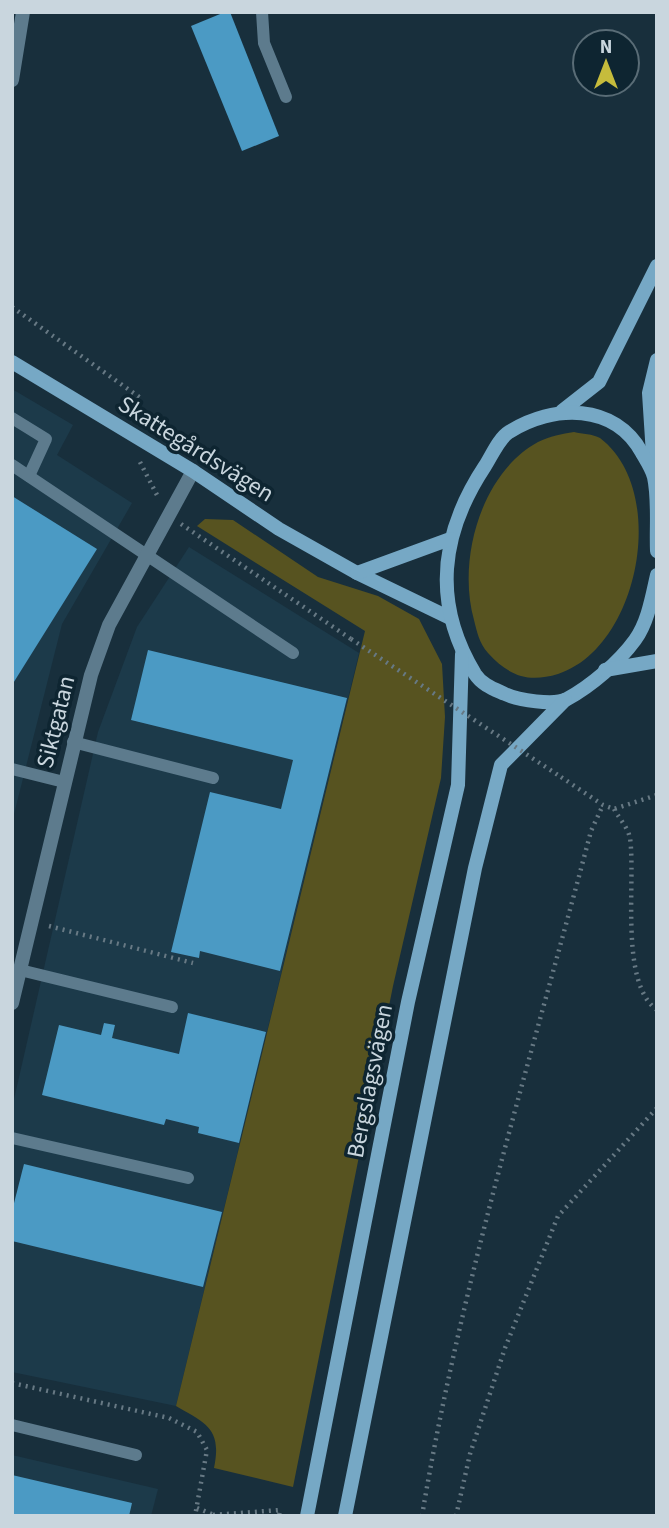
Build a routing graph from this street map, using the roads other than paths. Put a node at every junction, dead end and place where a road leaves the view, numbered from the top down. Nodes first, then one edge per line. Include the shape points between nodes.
1 (23, 12) edge
2 (262, 12) edge
3 (12, 80) edge
4 (286, 97) dead end
5 (657, 266) edge
6 (657, 360) edge
7 (12, 362) edge
8 (562, 411) junction
9 (12, 418) edge
10 (12, 465) edge
11 (193, 471) junction
12 (654, 475) junction
13 (29, 476) junction
14 (450, 539) junction
15 (657, 551) edge
16 (146, 553) junction
17 (357, 573) junction
18 (657, 575) edge
19 (654, 609) edge
20 (450, 618) junction
21 (293, 653) dead end
22 (463, 654) junction
23 (657, 662) edge
24 (606, 670) junction
25 (565, 700) junction
26 (74, 742) junction
27 (12, 769) edge
28 (213, 778) dead end
29 (64, 782) junction
30 (20, 970) junction
31 (12, 1003) edge
32 (172, 1007) dead end
33 (12, 1138) edge
34 (188, 1178) dead end
35 (12, 1425) edge
36 (136, 1455) dead end
37 (307, 1516) edge
38 (345, 1516) edge

1 - 3 street
2 - 4 lane via 264,43
5 - 8 main road, Bergslagsvägen via 599,382
6 - 12 main road, Bergslagsvägen via 649,393
7 - 11 main road, Skattegårdsvägen
8 - 12 main road, Bergslagsvägen via 594,414 618,425 634,439
8 - 14 main road, Bergslagsvägen via 507,433 466,495
9 - 13 lane via 46,439
10 - 13 lane
11 - 16 street, Siktgatan
11 - 17 main road, Skattegårdsvägen via 279,530
12 - 15 main road, Bergslagsvägen
13 - 16 lane
14 - 17 main road
14 - 20 main road, Bergslagsvägen via 446,592
16 - 21 lane
16 - 26 street, Siktgatan via 109,625
17 - 20 main road, Skattegårdsvägen
18 - 19 main road
19 - 24 main road via 636,639
20 - 22 main road, Bergslagsvägen
22 - 25 main road, Bergslagsvägen via 479,681 518,700
22 - 37 main road, Bergslagsvägen via 458,785 408,1002
23 - 24 main road
24 - 25 main road
25 - 38 main road via 501,765 472,881
26 - 28 lane
26 - 29 street, Siktgatan
27 - 29 lane
29 - 30 street, Siktgatan
30 - 31 street, Siktgatan
30 - 32 lane
33 - 34 lane
35 - 36 lane

